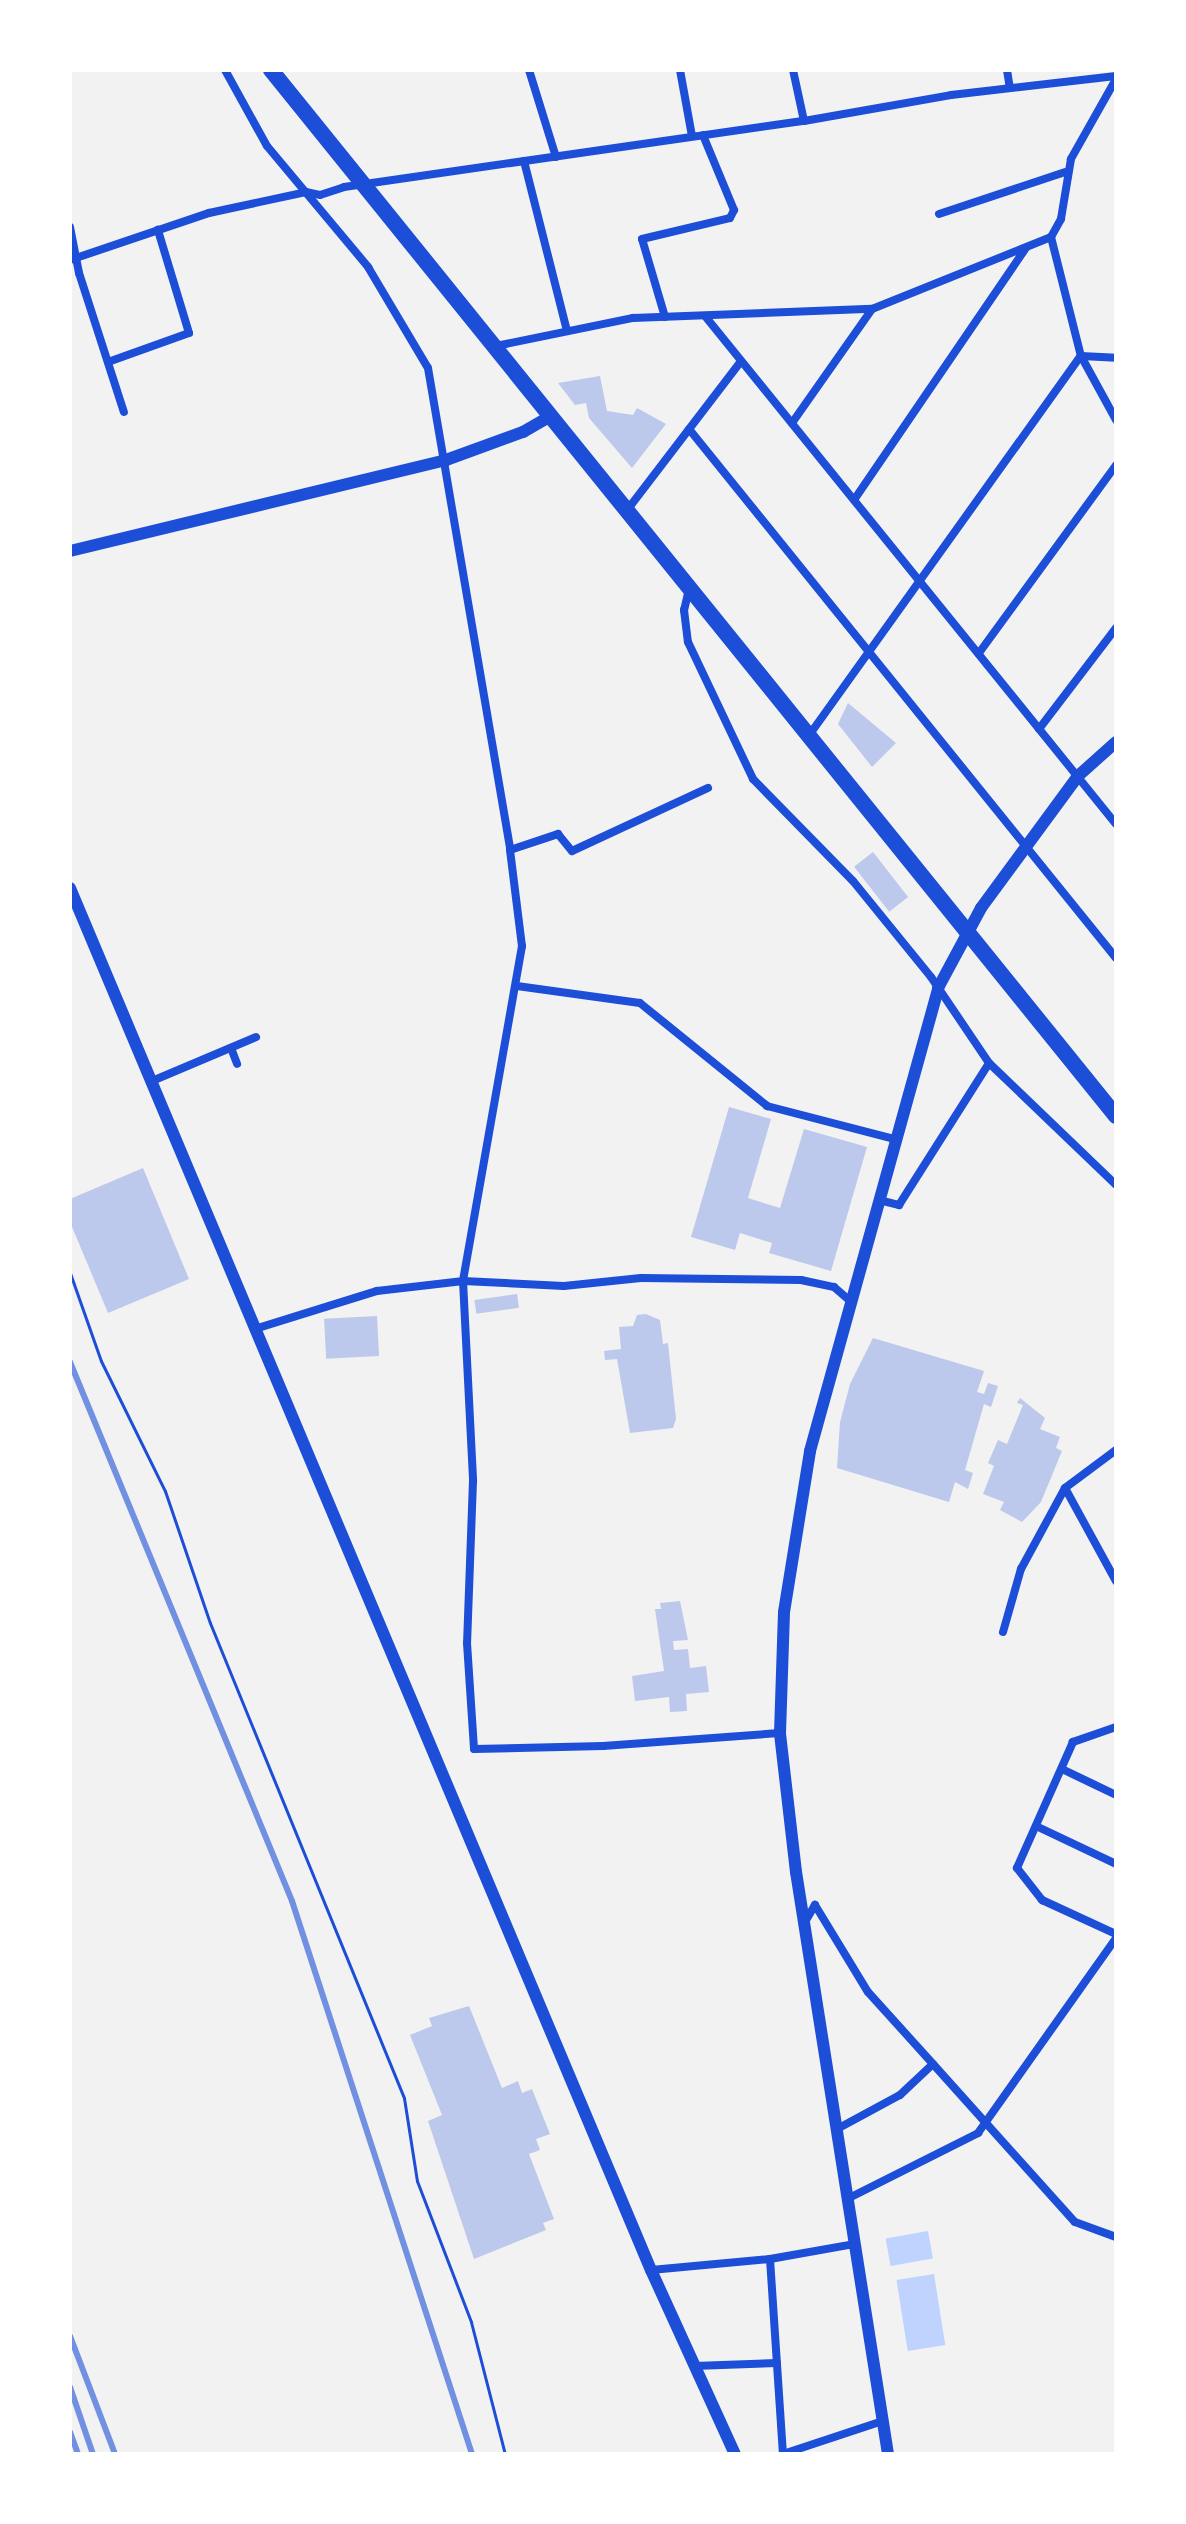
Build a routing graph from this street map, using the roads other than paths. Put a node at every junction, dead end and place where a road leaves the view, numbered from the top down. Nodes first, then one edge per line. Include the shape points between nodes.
1 (225, 70) edge
2 (271, 70) edge
3 (529, 70) edge
4 (680, 70) edge
5 (793, 70) edge
6 (1007, 70) edge
7 (1116, 77) edge
8 (1010, 88) junction
9 (804, 121) junction
10 (703, 135) junction
11 (692, 136) junction
12 (556, 157) junction
13 (524, 161) junction
14 (1065, 172) junction
15 (362, 184) junction
16 (306, 192) junction
17 (939, 214) dead end
18 (70, 227) edge
19 (158, 230) junction
20 (1051, 237) junction
21 (1026, 247) junction
22 (74, 259) edge
23 (872, 309) junction
24 (705, 316) junction
25 (665, 317) junction
26 (567, 331) junction
27 (495, 346) junction
28 (1081, 356) junction
29 (1116, 358) edge
30 (741, 361) junction
31 (108, 362) junction
32 (124, 412) dead end
33 (551, 416) junction
34 (1116, 420) edge
35 (792, 423) junction
36 (689, 429) junction
37 (446, 460) junction
38 (1116, 465) edge
39 (854, 500) junction
40 (628, 509) junction
41 (70, 551) edge
42 (919, 581) junction
43 (689, 588) junction
44 (1116, 628) edge
45 (869, 650) junction
46 (979, 653) junction
47 (1039, 729) junction
48 (810, 734) junction
49 (1116, 742) edge
50 (1078, 776) junction
51 (708, 788) dead end
52 (1116, 824) edge
53 (1027, 846) junction
54 (510, 850) junction
55 (70, 888) edge
56 (968, 933) junction
57 (1116, 958) edge
58 (517, 986) junction
59 (938, 988) junction
60 (256, 1037) dead end
61 (231, 1048) junction
62 (989, 1063) junction
63 (237, 1064) dead end
64 (152, 1081) junction
65 (1116, 1116) edge
66 (895, 1139) junction
67 (1116, 1185) edge
68 (879, 1200) junction
69 (463, 1281) junction
70 (851, 1302) junction
71 (255, 1329) junction
72 (1116, 1450) edge
73 (1065, 1488) junction
74 (1116, 1581) edge
75 (1003, 1632) dead end
76 (1116, 1727) edge
77 (780, 1733) junction
78 (1062, 1769) junction
79 (1116, 1795) edge
80 (1036, 1826) junction
81 (1116, 1864) edge
82 (805, 1924) junction
83 (1116, 1936) edge
84 (933, 2064) junction
85 (986, 2119) junction
86 (837, 2129) junction
87 (847, 2199) junction
88 (1116, 2237) edge
89 (854, 2244) junction
90 (770, 2259) junction
91 (651, 2270) junction
92 (777, 2363) junction
93 (694, 2366) junction
94 (883, 2421) junction
95 (735, 2454) edge
96 (888, 2454) edge

1 - 16 street via 267,146
2 - 15 main road
3 - 12 street
4 - 11 street
5 - 9 street
6 - 8 street
7 - 8 street
7 - 14 street
8 - 9 street
9 - 10 street
10 - 11 street
10 - 25 street via 734,210 730,218 642,239
11 - 12 street
12 - 13 street
13 - 15 street
13 - 26 street
14 - 17 street
14 - 20 street via 1061,219
15 - 16 street via 320,195
15 - 27 main road
16 - 19 street
16 - 37 street via 368,267 428,368
18 - 22 street
19 - 22 street
19 - 31 street via 189,333
20 - 21 street
20 - 28 street
21 - 23 street
21 - 39 street
22 - 31 street
23 - 24 street
23 - 35 street
24 - 25 street
24 - 30 street
25 - 26 street
26 - 27 street
27 - 33 main road
28 - 29 street
28 - 34 street
28 - 42 street
30 - 35 street
30 - 36 street
31 - 32 street
33 - 37 street
33 - 40 main road
35 - 39 street
36 - 40 street
36 - 45 street
37 - 41 street
37 - 54 street
38 - 46 street
39 - 42 street
40 - 43 main road
42 - 45 street
42 - 46 street
43 - 48 main road
43 - 59 street via 684,610 688,642 753,779 853,881
44 - 47 street
45 - 48 street
45 - 53 street
46 - 47 street
47 - 50 street
48 - 56 main road
49 - 50 street
50 - 52 street
50 - 53 street
51 - 54 street via 572,851 558,834
53 - 56 street
53 - 57 street
54 - 58 street via 522,946
55 - 64 street
56 - 59 street
56 - 65 main road
58 - 66 street via 640,1003 767,1106
58 - 69 street via 488,1115
59 - 62 street
59 - 66 street
60 - 61 street
61 - 63 street
61 - 64 street
62 - 67 street
62 - 68 street via 899,1205
64 - 71 street
66 - 68 street
68 - 70 street
69 - 70 street via 564,1286 641,1278 801,1280 834,1287
69 - 71 street via 377,1291
69 - 77 street via 473,1481 467,1643 474,1749 630,1745
70 - 77 street via 800,1494 784,1612
71 - 91 street
72 - 73 street
73 - 74 street
73 - 75 street via 1021,1569
76 - 78 street via 1073,1742
77 - 82 street
78 - 79 street
78 - 80 street
80 - 81 street
80 - 83 street via 1017,1868 1042,1900
82 - 84 street via 815,1905 868,1992
82 - 86 street
83 - 85 street
84 - 85 street
84 - 86 street via 900,2095
85 - 87 street via 978,2133
85 - 88 street via 1075,2222
86 - 87 street
87 - 89 street
89 - 90 street
89 - 94 street
90 - 91 street
90 - 92 street
91 - 93 street
92 - 93 street
92 - 94 street via 783,2454
93 - 95 street
94 - 96 street

